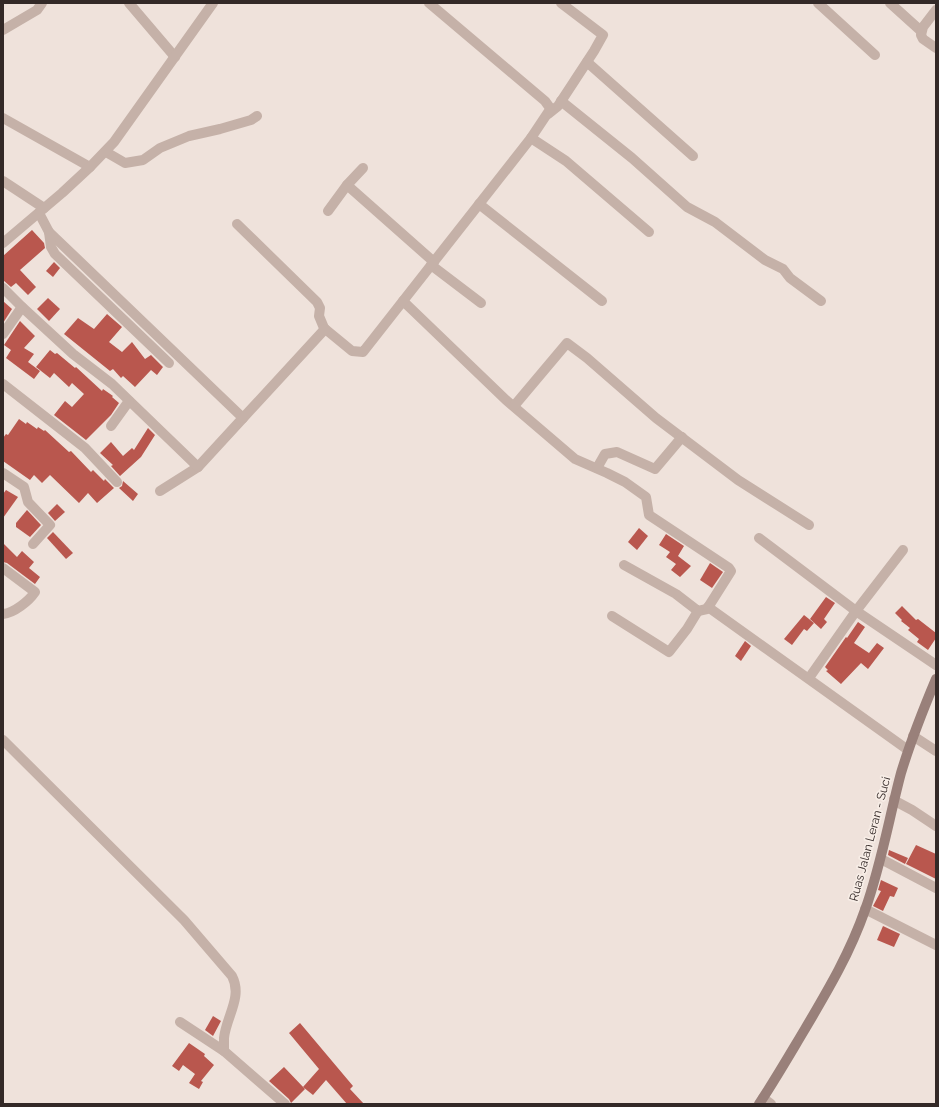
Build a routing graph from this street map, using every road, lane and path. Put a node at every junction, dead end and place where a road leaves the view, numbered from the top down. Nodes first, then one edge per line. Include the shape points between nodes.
1 (42, 3) edge
2 (129, 3) edge
3 (213, 3) edge
4 (429, 3) edge
5 (561, 3) edge
6 (818, 3) edge
7 (890, 3) edge
8 (936, 10) edge
9 (3, 30) edge
10 (921, 31) junction
11 (936, 48) edge
12 (875, 55) dead end
13 (175, 57) junction
14 (586, 62) junction
15 (561, 100) junction
16 (548, 114) junction
17 (257, 116) dead end
18 (3, 118) edge
19 (531, 138) junction
20 (106, 152) junction
21 (693, 156) dead end
22 (90, 167) junction
23 (363, 168) dead end
24 (3, 181) edge
25 (347, 185) junction
26 (479, 204) junction
27 (42, 211) junction
28 (328, 211) dead end
29 (238, 224) dead end
30 (649, 232) dead end
31 (50, 240) junction
32 (3, 243) edge
33 (432, 264) junction
34 (89, 279) junction
35 (3, 288) edge
36 (403, 301) junction
37 (602, 301) dead end
38 (822, 301) dead end
39 (482, 303) dead end
40 (22, 307) junction
41 (325, 329) junction
42 (3, 334) edge
43 (169, 363) dead end
44 (3, 384) edge
45 (129, 401) junction
46 (514, 406) junction
47 (243, 418) junction
48 (111, 426) dead end
49 (682, 437) junction
50 (198, 467) junction
51 (597, 468) junction
52 (3, 473) edge
53 (117, 482) dead end
54 (160, 491) dead end
55 (809, 525) dead end
56 (759, 538) dead end
57 (33, 544) dead end
58 (904, 550) dead end
59 (624, 565) dead end
60 (3, 568) edge
61 (708, 607) junction
62 (698, 611) junction
63 (856, 611) junction
64 (3, 614) edge
65 (612, 616) dead end
66 (936, 665) edge
67 (809, 678) junction
68 (936, 679) edge
69 (913, 736) junction
70 (3, 740) edge
71 (908, 750) junction
72 (936, 751) edge
73 (894, 799) junction
74 (936, 826) edge
75 (880, 859) junction
76 (936, 888) edge
77 (865, 909) junction
78 (936, 945) edge
79 (180, 1022) dead end
80 (224, 1051) junction
81 (275, 1100) edge
82 (764, 1102) edge
83 (285, 1104) edge

1 - 9 street via 37,10
2 - 13 street
3 - 13 street
4 - 16 street via 545,101 550,108
5 - 14 street via 603,35
6 - 12 street
7 - 10 street
8 - 10 street
10 - 11 street via 923,39
13 - 20 street
14 - 15 street
14 - 21 street
15 - 16 street
15 - 38 street via 687,207 716,222 765,260 783,269 790,278
16 - 19 street
17 - 20 street via 251,120 189,136 160,148 143,160 125,163
18 - 22 street
19 - 26 street
19 - 30 street via 566,161
20 - 22 street
22 - 27 street
23 - 25 street
24 - 27 street
25 - 28 street
25 - 33 street
26 - 33 street
26 - 37 street
27 - 31 street
27 - 32 street
29 - 41 street via 317,302 320,308 319,316
31 - 34 street
31 - 34 street via 55,254
33 - 36 street
33 - 39 street
34 - 43 street
34 - 47 street
35 - 40 street
36 - 41 street via 363,352 352,351
36 - 46 street
40 - 42 street
40 - 45 street
41 - 47 street
44 - 53 street via 84,448
45 - 48 street
45 - 50 street
46 - 49 street via 567,343
46 - 51 street via 575,459
47 - 50 street
49 - 51 street via 655,469 617,452 605,454
49 - 55 street via 738,480
50 - 54 street
51 - 61 street via 646,496 649,515 730,568 731,571
52 - 57 street via 24,488 28,502 49,524
56 - 63 street
58 - 63 street
59 - 62 street via 676,594
60 - 64 street via 35,592 14,612
61 - 62 street
61 - 67 street
62 - 65 street via 669,652
63 - 66 street
63 - 67 street
67 - 71 street
68 - 69 main road, Ruas Jalan Leran - Suci
69 - 71 main road, Ruas Jalan Leran - Suci
69 - 72 street
70 - 80 street via 184,920 232,976 236,992 224,1037
71 - 73 main road, Ruas Jalan Leran - Suci
73 - 74 street
73 - 75 main road, Ruas Jalan Leran - Suci
75 - 76 street
75 - 77 main road, Ruas Jalan Leran - Suci
77 - 78 street
77 - 82 main road, Ruas Jalan Leran - Suci via 842,965
79 - 80 street
80 - 81 street
81 - 83 street

